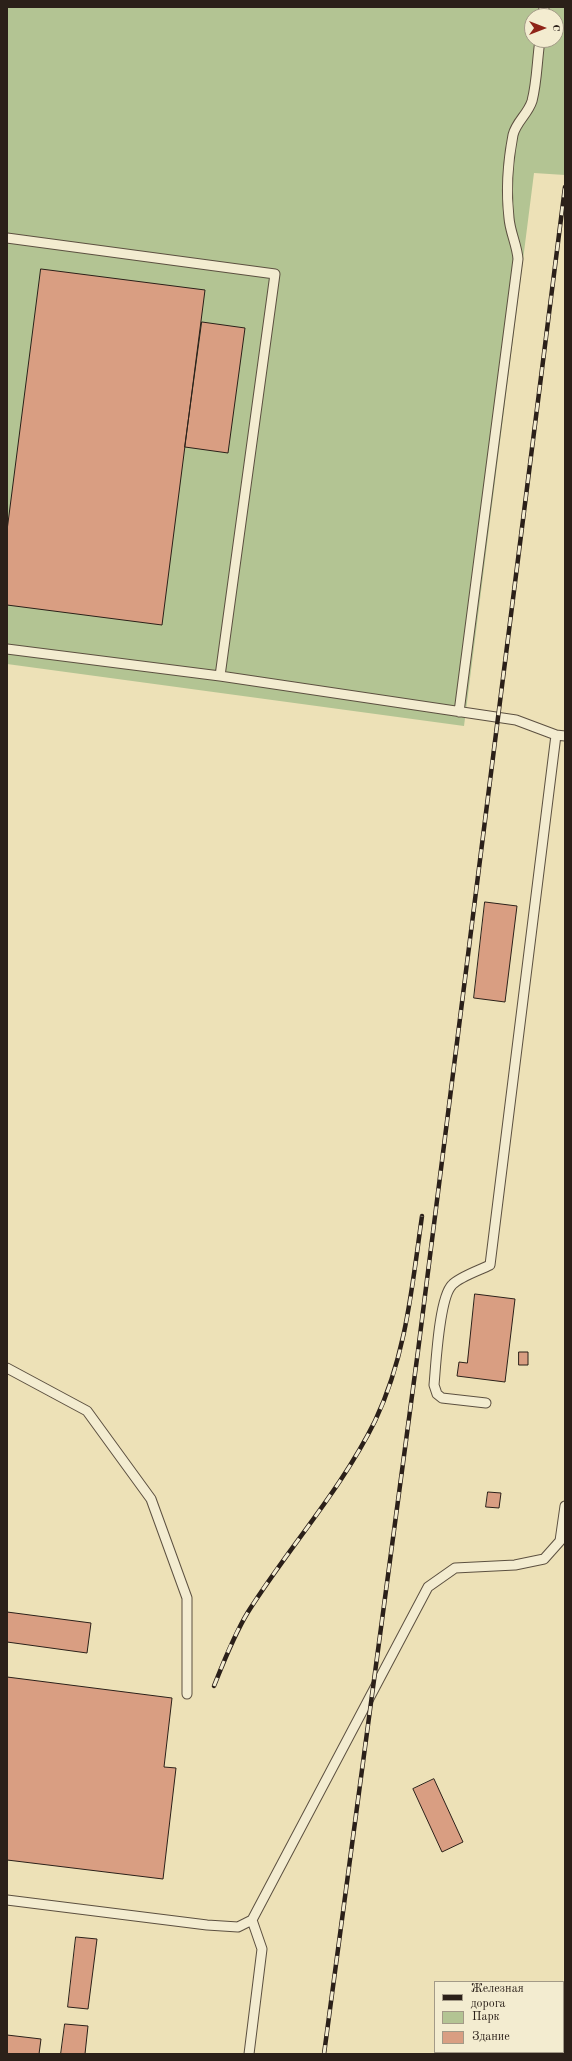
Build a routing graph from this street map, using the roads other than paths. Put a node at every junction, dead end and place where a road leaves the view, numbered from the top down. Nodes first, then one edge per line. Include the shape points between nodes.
1 (539, 48) edge
2 (7, 238) edge
3 (7, 649) edge
4 (220, 676) junction
5 (459, 712) junction
6 (561, 736) edge
7 (7, 1368) edge
8 (486, 1403) dead end
9 (565, 1506) edge
10 (187, 1694) dead end
11 (7, 1900) edge
12 (252, 1920) junction
13 (249, 2054) edge

1 - 5 lane via 532,100 517,125 512,148 509,220 518,259
2 - 4 lane via 275,274
3 - 4 lane
4 - 5 lane
5 - 6 lane via 516,720
6 - 8 lane via 490,1265 453,1284 448,1290 443,1305 434,1384 437,1394 442,1398
7 - 10 lane via 87,1411 151,1500 187,1598
9 - 12 lane via 560,1541 544,1559 515,1565 455,1568 428,1587
11 - 12 lane via 207,1925 238,1927
12 - 13 lane via 262,1948

